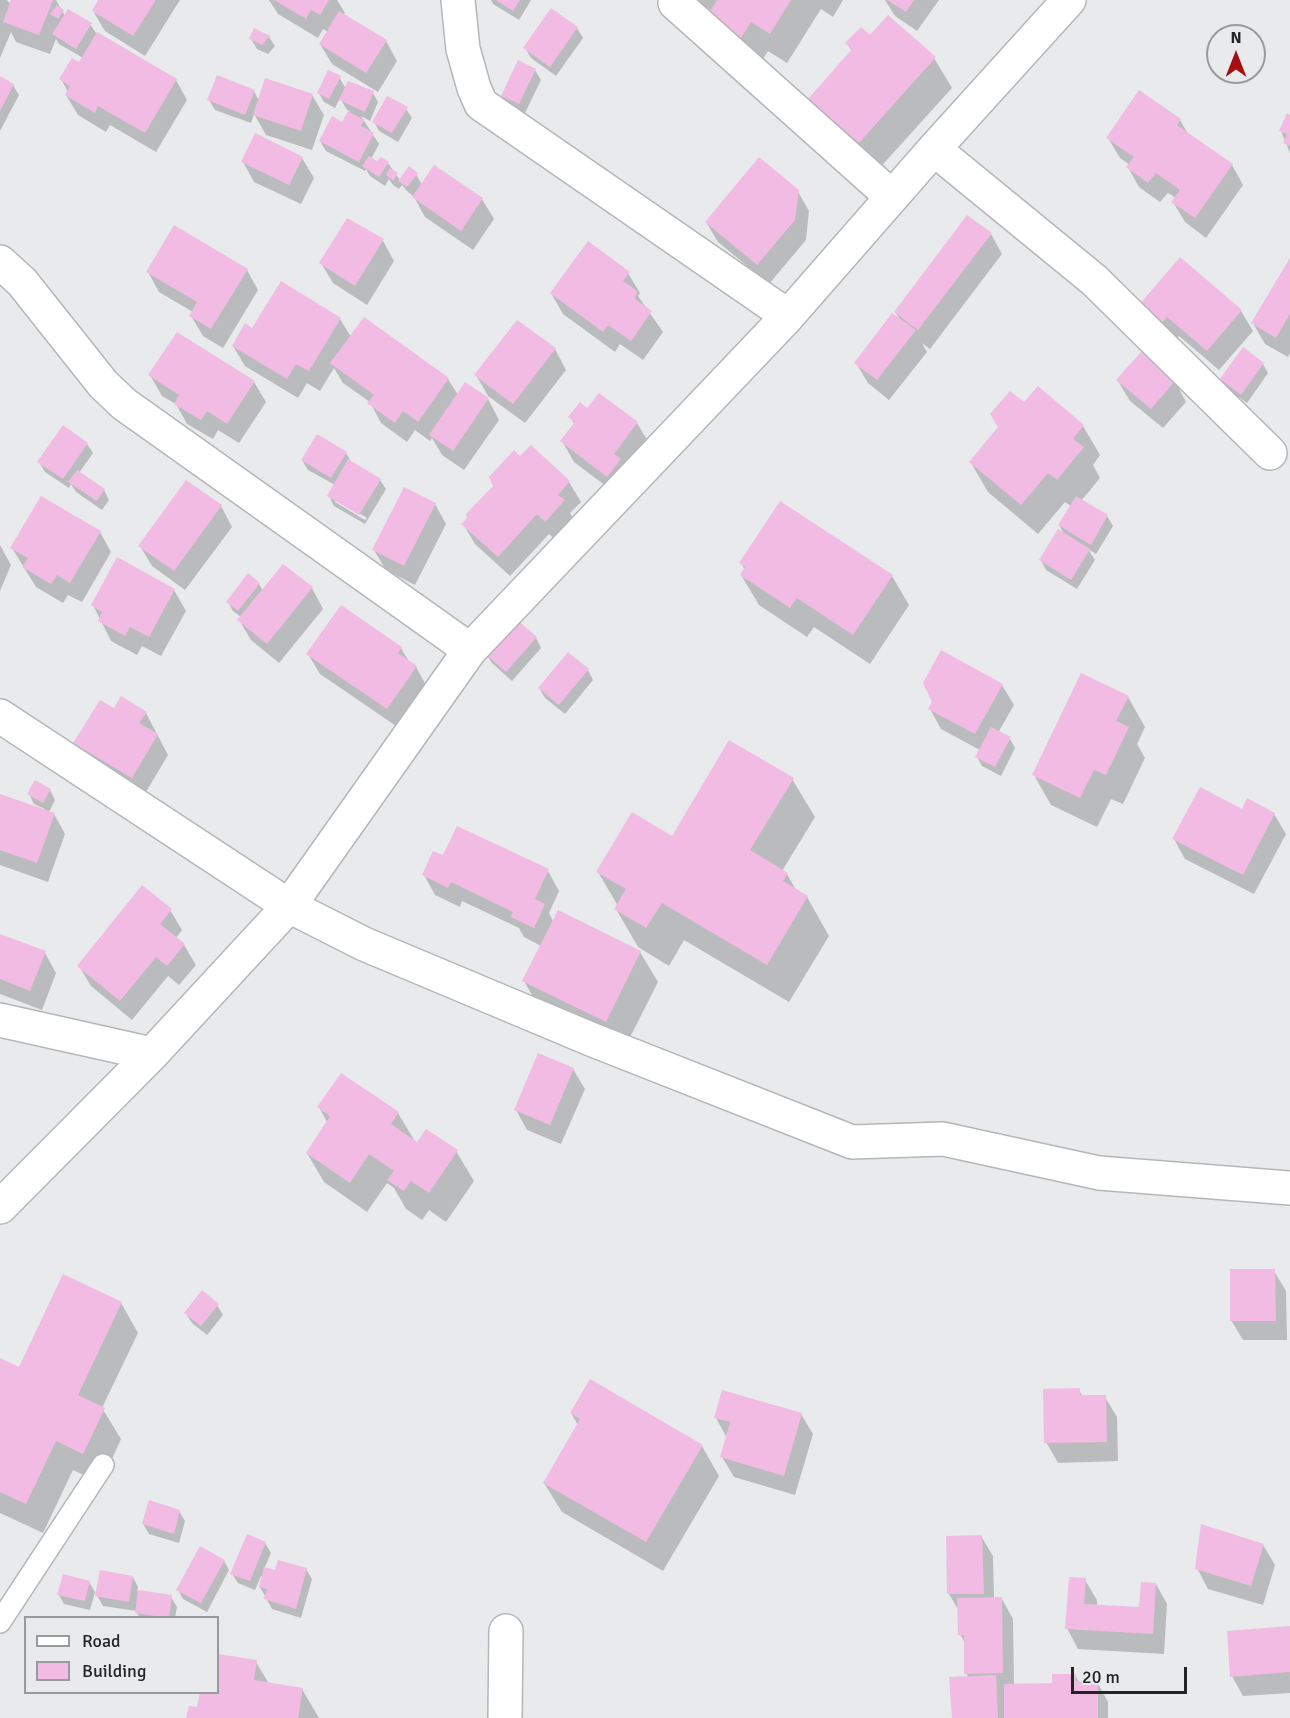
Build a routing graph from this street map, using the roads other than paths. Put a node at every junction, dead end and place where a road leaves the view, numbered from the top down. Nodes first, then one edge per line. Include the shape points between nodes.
1 (458, 0) edge
2 (1069, 0) edge
3 (675, 3) dead end
4 (934, 149) junction
5 (892, 197) junction
6 (0, 262) edge
7 (788, 316) junction
8 (1270, 453) dead end
9 (470, 650) junction
10 (0, 716) edge
11 (289, 906) junction
12 (0, 1020) edge
13 (152, 1054) junction
14 (1290, 1188) edge
15 (0, 1207) edge
16 (104, 1465) dead end
17 (0, 1622) edge
18 (506, 1631) dead end
19 (506, 1718) edge

1 - 7 street via 463,49 481,104
2 - 4 street
3 - 5 street
4 - 5 street
4 - 8 street via 1094,280
5 - 7 street
6 - 9 street via 22,282 103,384 124,404
7 - 9 street
9 - 11 street
10 - 11 street
11 - 13 street
11 - 14 street via 386,953 593,1040 852,1142 943,1138 1099,1173
12 - 13 street
13 - 15 street
16 - 17 lane
18 - 19 street

